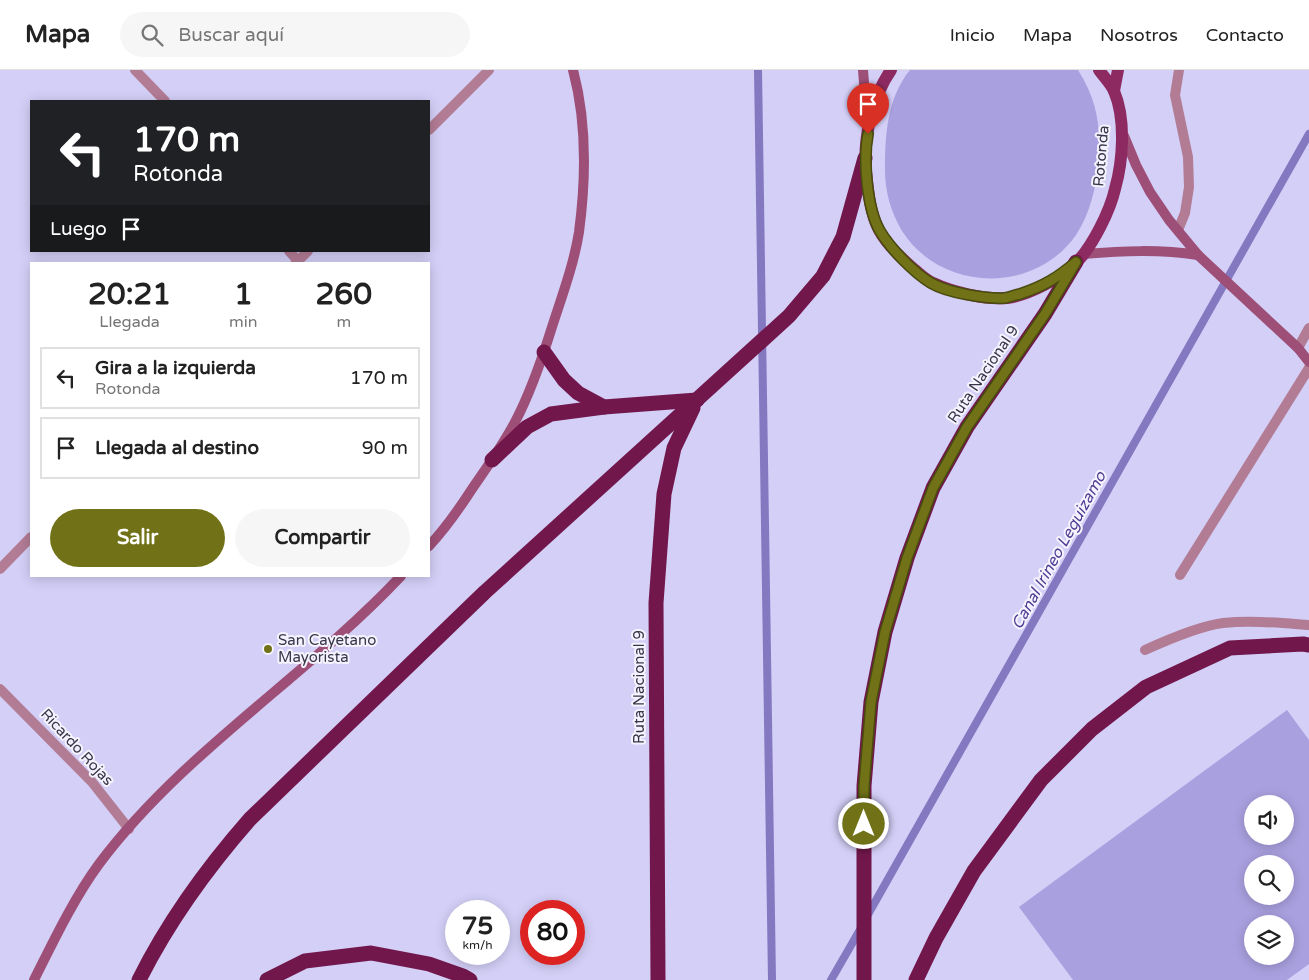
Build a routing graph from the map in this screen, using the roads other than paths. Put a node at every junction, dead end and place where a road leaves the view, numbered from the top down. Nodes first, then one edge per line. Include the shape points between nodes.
1 (135, 70) edge
2 (489, 70) edge
3 (573, 70) edge
4 (863, 70) edge
5 (891, 70) edge
6 (1099, 70) edge
7 (1118, 70) edge
8 (1179, 70) edge
9 (1114, 91) junction
10 (164, 100) edge
11 (430, 129) edge
12 (1122, 132) junction
13 (868, 134) junction
14 (865, 158) junction
15 (1178, 230) junction
16 (307, 252) edge
17 (1198, 255) junction
18 (1080, 258) junction
19 (297, 262) edge
20 (1309, 328) edge
21 (1298, 348) junction
22 (544, 352) junction
23 (1309, 362) edge
24 (1309, 368) edge
25 (697, 400) junction
26 (604, 407) junction
27 (492, 460) junction
28 (30, 537) edge
29 (430, 545) edge
30 (0, 569) edge
31 (1180, 575) dead end
32 (400, 577) edge
33 (1309, 625) edge
34 (1309, 645) edge
35 (1145, 650) dead end
36 (0, 689) edge
37 (129, 829) junction
38 (34, 980) edge
39 (139, 980) edge
40 (267, 980) edge
41 (470, 980) edge
42 (658, 980) edge
43 (864, 980) edge
44 (916, 980) edge

1 - 10 street
2 - 11 street
3 - 22 street via 583,129 584,177 579,233
4 - 13 street
5 - 13 main road, Rotonda via 876,99
6 - 9 main road, Rotonda
7 - 9 main road
8 - 15 street via 1175,95 1188,157 1189,186 1185,213
9 - 12 main road, Rotonda
12 - 15 street via 1150,192
12 - 18 main road, Rotonda via 1118,179 1108,213
13 - 14 main road, Rotonda
14 - 18 main road, Rotonda via 869,199 879,230 901,258 931,283 970,296 1007,298 1040,287 1061,275
14 - 25 highway via 843,237 823,276 789,316
15 - 17 street
16 - 19 street
17 - 18 street via 1136,250
17 - 21 street
18 - 43 highway, Ruta Nacional 9 via 967,427 933,488 907,558 885,632 871,702 864,786
20 - 21 street
21 - 23 street
22 - 26 highway via 571,387
22 - 27 street via 515,422
24 - 31 street
25 - 26 highway
25 - 39 highway via 485,592 250,819 223,850 181,909
25 - 42 highway, Ruta Nacional 9 via 674,448 664,494 658,568
26 - 27 highway via 551,414 527,427
27 - 29 street
28 - 30 street
32 - 37 street via 332,643 182,772
33 - 35 street via 1265,621 1222,623 1172,637
34 - 44 highway via 1230,648 1146,687 1092,729 1041,780 974,871
36 - 37 street, Ricardo Rojas via 92,782
37 - 38 street via 99,865
40 - 41 highway via 305,961 371,953 429,964

